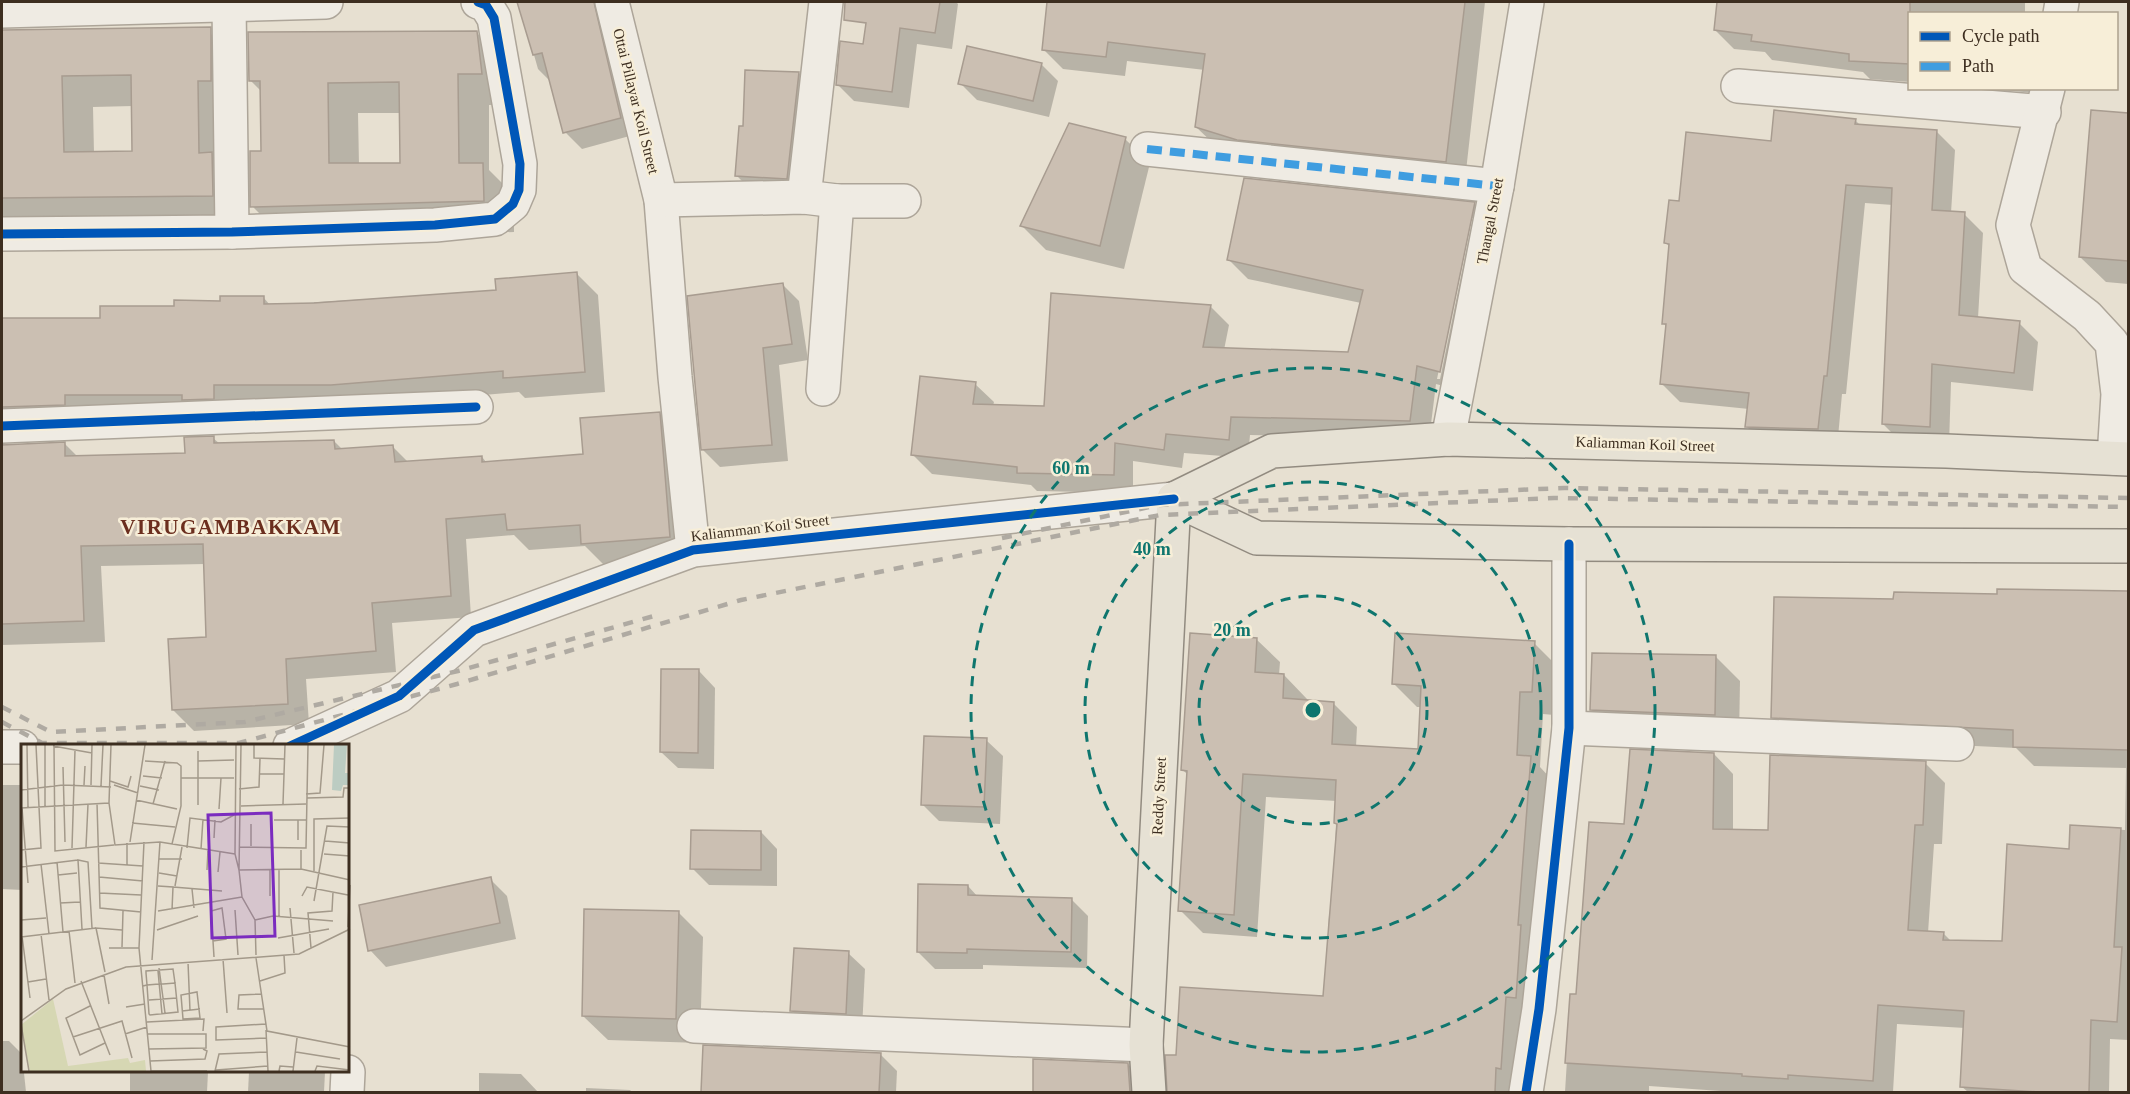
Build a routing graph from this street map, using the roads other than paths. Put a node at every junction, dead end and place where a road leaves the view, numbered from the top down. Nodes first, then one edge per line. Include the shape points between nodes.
1 (326, 2) edge
2 (478, 2) edge
3 (612, 2) edge
4 (826, 2) edge
5 (1527, 2) edge
6 (229, 4) junction
7 (2, 11) edge
8 (1738, 86) dead end
9 (2046, 100) edge
10 (1147, 149) dead end
11 (1497, 186) junction
12 (804, 197) junction
13 (661, 200) junction
14 (837, 201) junction
15 (904, 201) dead end
16 (232, 232) junction
17 (2, 234) edge
18 (823, 389) dead end
19 (476, 407) dead end
20 (2, 426) edge
21 (1448, 439) junction
22 (2121, 459) edge
23 (1174, 498) junction
24 (1569, 544) junction
25 (2128, 546) edge
26 (693, 550) junction
27 (1569, 728) junction
28 (294, 744) edge
29 (1957, 744) dead end
30 (2, 747) edge
31 (21, 747) edge
32 (694, 1026) dead end
33 (1146, 1045) junction
34 (348, 1073) edge
35 (347, 1092) edge
36 (1149, 1092) edge
37 (1526, 1092) edge

1 - 6 street
2 - 16 street via 494,18 520,164 519,190 513,204 495,219 435,225
3 - 13 street, Ottai Pillayar Koil Street
4 - 12 street
5 - 11 street, Thangal Street
6 - 7 street
6 - 16 street
8 - 9 street
9 - 22 street via 2013,225 2025,268 2087,316 2112,343
10 - 11 street
11 - 21 street, Thangal Street
12 - 13 street
12 - 14 street
13 - 26 street, Ottai Pillayar Koil Street
14 - 15 street
14 - 18 street
16 - 17 street
19 - 20 street
21 - 22 main road, Kaliamman Koil Street
21 - 23 main road, Kaliamman Koil Street via 1272,451
23 - 24 main road via 1257,538
23 - 26 street, Kaliamman Koil Street
23 - 33 main road, Reddy Street
24 - 25 main road
24 - 27 street
26 - 28 street, Kaliamman Koil Street via 474,630 399,696
27 - 29 street
27 - 37 street via 1539,1009
30 - 31 street
32 - 33 street
33 - 36 main road, Reddy Street
34 - 35 street

